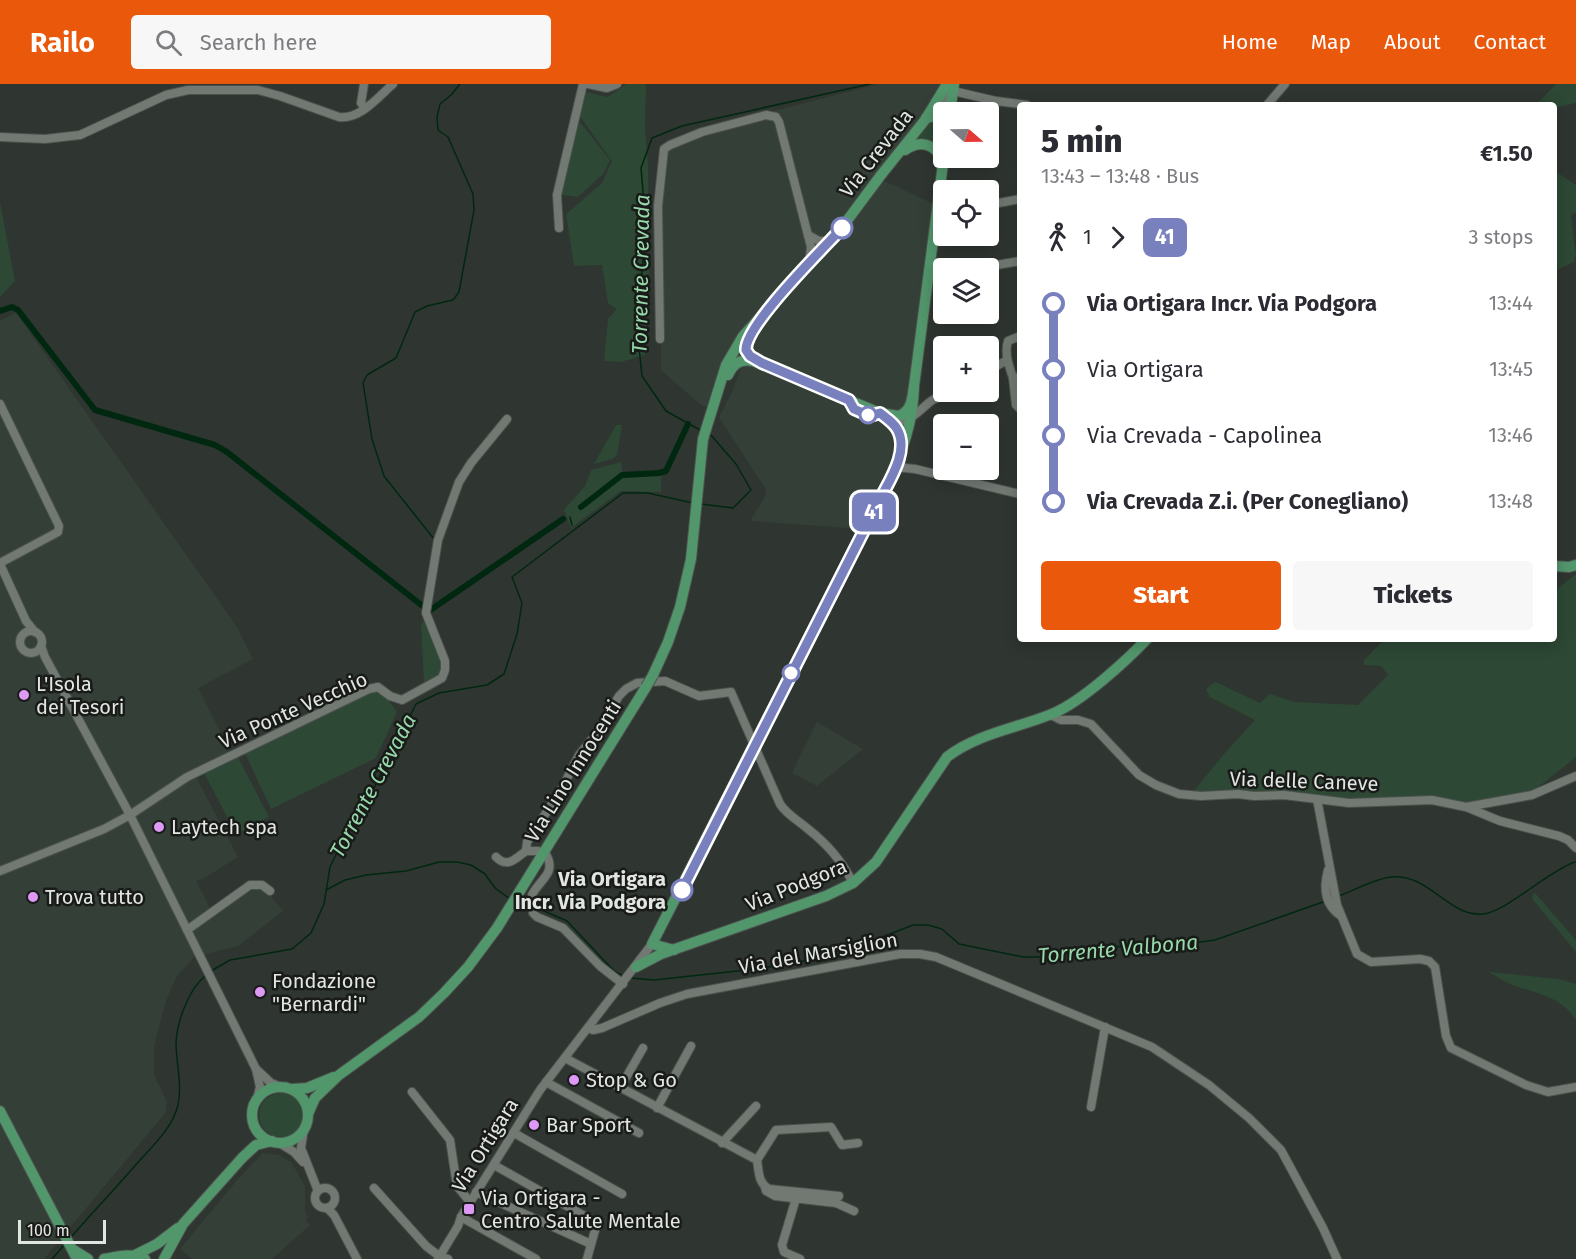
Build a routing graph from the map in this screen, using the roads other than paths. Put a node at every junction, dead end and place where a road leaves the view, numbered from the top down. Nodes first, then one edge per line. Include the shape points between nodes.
1 (364, 84) edge
2 (393, 84) edge
3 (583, 84) edge
4 (588, 84) edge
5 (617, 84) edge
6 (1285, 84) edge
7 (952, 86) edge
8 (176, 88) edge
9 (944, 102) edge
10 (951, 102) edge
11 (1270, 102) edge
12 (1017, 104) edge
13 (365, 108) junction
14 (933, 120) edge
15 (0, 137) edge
16 (898, 155) junction
17 (942, 168) edge
18 (941, 171) junction
19 (941, 180) edge
20 (1017, 200) edge
21 (999, 204) edge
22 (559, 228) dead end
23 (808, 235) junction
24 (830, 241) junction
25 (934, 246) edge
26 (1017, 262) edge
27 (809, 265) junction
28 (999, 265) edge
29 (933, 277) edge
30 (928, 278) junction
31 (767, 310) junction
32 (1017, 337) edge
33 (660, 339) dead end
34 (1007, 360) junction
35 (762, 363) junction
36 (999, 365) edge
37 (1016, 378) edge
38 (914, 387) junction
39 (933, 400) edge
40 (930, 402) junction
41 (0, 404) edge
42 (1017, 406) edge
43 (711, 410) junction
44 (880, 413) junction
45 (507, 418) dead end
46 (912, 419) junction
47 (898, 459) junction
48 (697, 488) joint
49 (1017, 493) edge
50 (0, 563) edge
51 (1576, 565) edge
52 (1557, 567) edge
53 (23, 614) junction
54 (35, 632) junction
55 (23, 635) junction
56 (1144, 642) edge
57 (41, 646) junction
58 (32, 653) junction
59 (52, 668) junction
60 (1051, 715) junction
61 (754, 747) junction
62 (1576, 776) edge
63 (1317, 799) junction
64 (1466, 807) junction
65 (130, 815) junction
66 (1576, 848) edge
67 (526, 851) junction
68 (538, 851) dead end
69 (547, 856) dead end
70 (496, 857) dead end
71 (0, 871) edge
72 (853, 883) junction
73 (270, 891) dead end
74 (187, 930) junction
75 (651, 945) junction
76 (674, 950) junction
77 (660, 955) junction
78 (634, 969) junction
79 (624, 983) junction
80 (1105, 1027) junction
81 (588, 1028) junction
82 (691, 1046) dead end
83 (643, 1048) dead end
84 (565, 1058) junction
85 (256, 1069) junction
86 (339, 1075) junction
87 (546, 1082) junction
88 (1576, 1087) edge
89 (286, 1088) junction
90 (620, 1088) junction
91 (412, 1092) dead end
92 (257, 1099) junction
93 (756, 1106) dead end
94 (1091, 1107) dead end
95 (657, 1108) junction
96 (0, 1111) edge
97 (308, 1114) junction
98 (254, 1125) junction
99 (304, 1129) junction
100 (514, 1133) junction
101 (639, 1133) dead end
102 (275, 1142) junction
103 (722, 1143) junction
104 (858, 1143) dead end
105 (242, 1158) junction
106 (757, 1160) junction
107 (307, 1165) junction
108 (494, 1165) junction
109 (374, 1188) dead end
110 (321, 1190) junction
111 (476, 1192) junction
112 (622, 1194) dead end
113 (797, 1195) junction
114 (839, 1196) dead end
115 (470, 1202) junction
116 (331, 1209) junction
117 (854, 1211) dead end
118 (461, 1217) junction
119 (183, 1224) junction
120 (591, 1244) junction
121 (69, 1247) junction
122 (140, 1257) edge
123 (110, 1258) edge
124 (444, 1258) edge
125 (76, 1259) edge
126 (88, 1259) edge
127 (164, 1259) edge
128 (357, 1259) edge
129 (536, 1259) edge
130 (587, 1259) edge
131 (800, 1259) edge
132 (1337, 1259) edge

1 - 13 street via 361,103
2 - 13 street
3 - 22 street via 557,195
4 - 5 street via 607,88
6 - 11 street
7 - 9 main road, Via Crevada
7 - 10 main road
7 - 12 street
8 - 13 street via 258,90 342,118
8 - 15 street via 80,135 45,139
14 - 16 main road, Via Crevada
16 - 18 main road via 913,145 926,144 939,154
16 - 24 main road, Via Crevada
17 - 18 main road
18 - 19 main road
20 - 21 street
23 - 24 street
23 - 27 street
23 - 33 street via 776,117 766,115 702,132 666,147 658,212
24 - 27 main road, Via Crevada
25 - 30 main road
26 - 28 street
27 - 31 main road, Via Crevada
29 - 30 street
30 - 38 main road
31 - 35 main road via 746,346 750,356
31 - 43 main road, Via Crevada via 734,350
32 - 34 street via 1007,342
34 - 36 street
34 - 37 street
35 - 43 main road, Via Crevada via 747,360 735,364
35 - 44 main road, Via Crevada
37 - 42 street
38 - 40 street via 921,399
38 - 44 main road via 910,406 904,413
38 - 46 main road
39 - 40 street
40 - 46 street
41 - 50 street via 59,526 58,532
43 - 48 main road, Via Crevada
44 - 46 street, Via Crevada via 898,422
44 - 47 main road, Via Crevada via 897,429 901,440
45 - 65 street, Via Ponte Vecchio via 459,482 438,540 426,613 445,661 442,678 402,700 378,687 369,689 187,777
46 - 47 main road
47 - 49 street via 915,469
47 - 61 main road, Via Ortigara
48 - 86 main road, Via Lino Innocenti, bridge via 691,559 680,607 646,687 508,910 468,967 419,1017
50 - 53 street
51 - 52 main road
53 - 54 street
53 - 55 street
54 - 55 street
54 - 57 street via 41,638
55 - 58 street via 22,648
56 - 60 main road, Via Podgora via 1075,701
57 - 58 street
57 - 59 street
58 - 59 street
59 - 65 street
60 - 63 street, Via delle Caneve via 1092,724 1139,775 1168,791
60 - 72 main road, Via Podgora via 976,740 947,757 876,862
61 - 67 street via 731,693 699,696 665,681 633,685 619,696 579,754 527,842
61 - 72 street via 783,810 828,848
61 - 75 main road, Via Ortigara
62 - 64 street via 1532,795
63 - 64 street, Via delle Caneve via 1349,803 1419,799
63 - 88 street via 1330,866 1331,899 1357,954 1371,962 1429,961 1435,967 1451,1048 1537,1089 1548,1092
64 - 66 street, Via delle Caneve via 1500,821 1559,836
65 - 71 street
65 - 74 street
67 - 68 street
67 - 70 street via 511,862 501,862
69 - 79 street via 549,872 535,889 532,906 537,917 563,928 600,966
72 - 76 main road, Via Podgora
73 - 74 street via 262,885 250,885
74 - 85 street
75 - 76 main road
75 - 77 main road via 655,954
75 - 78 street, Via Ortigara
76 - 77 main road, Via Podgora
77 - 78 main road, Via Podgora
78 - 79 street, Via Ortigara
79 - 81 street, Via Ortigara
80 - 81 street, Via del Marsiglion via 953,963 912,953 687,994 602,1028
80 - 94 street
80 - 132 street, Via del Marsiglion via 1167,1056 1209,1085 1270,1137 1290,1165
81 - 84 street, Via Ortigara
82 - 95 street
83 - 90 street
84 - 87 street, Via Ortigara
84 - 90 street
85 - 89 street via 271,1083
85 - 92 street via 260,1087
86 - 89 main road, Via Lino Innocenti via 307,1088
86 - 97 main road, Via Lino Innocenti via 315,1098
87 - 100 street, Via Ortigara
87 - 101 street
89 - 92 main road via 272,1088
89 - 97 main road via 303,1099
90 - 95 street
91 - 115 street via 450,1140 457,1186
92 - 98 main road
93 - 103 street
95 - 103 street
96 - 121 main road
97 - 99 main road
98 - 102 main road via 264,1137
98 - 105 main road
99 - 102 main road via 293,1139
99 - 107 street via 301,1148
100 - 108 street, Via Ortigara
100 - 112 street
102 - 105 main road via 256,1145
102 - 107 street
103 - 106 street
104 - 106 street via 842,1145 831,1127 776,1130
105 - 119 main road
106 - 113 street via 759,1179 765,1186
107 - 110 street
108 - 111 street, Via Ortigara
108 - 120 street via 595,1221
109 - 124 street via 426,1246
110 - 116 street via 330,1190 334,1195
110 - 116 street via 315,1197 316,1203
111 - 115 street, Via Ortigara
111 - 120 street
113 - 114 street
113 - 117 street
113 - 131 street via 782,1245 784,1252
115 - 118 street, Via Ortigara
116 - 128 street
118 - 124 street, Via Ortigara
118 - 129 street
119 - 122 main road
119 - 127 main road
120 - 130 street
121 - 125 main road
121 - 126 main road
122 - 123 main road via 125,1254

